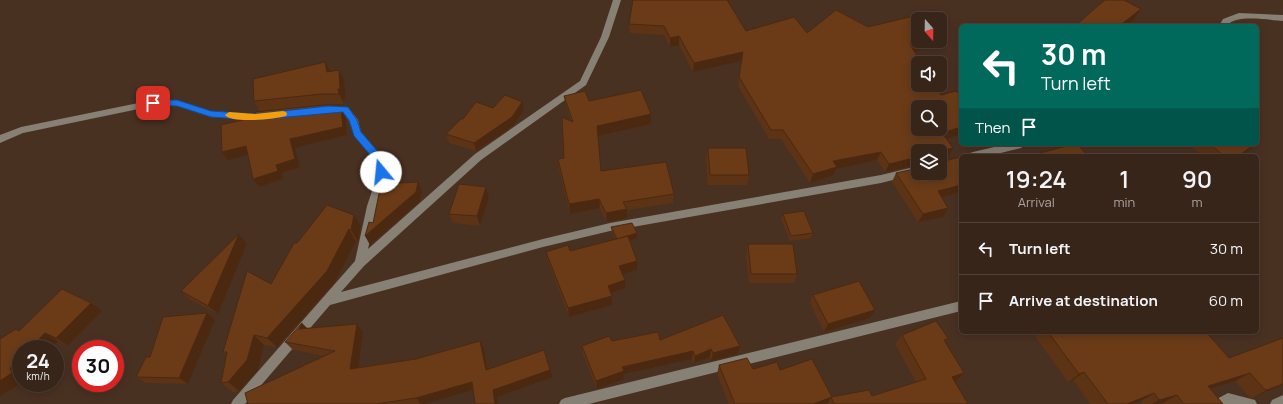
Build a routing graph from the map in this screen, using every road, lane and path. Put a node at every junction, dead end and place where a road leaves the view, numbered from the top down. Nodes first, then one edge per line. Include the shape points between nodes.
1 (617, 0) edge
2 (1283, 18) edge
3 (1224, 24) edge
4 (321, 110) edge
5 (277, 115) edge
6 (0, 139) edge
7 (1013, 146) edge
8 (981, 154) edge
9 (911, 172) edge
10 (360, 263) junction
11 (327, 301) junction
12 (959, 306) edge
13 (1283, 401) edge
14 (237, 404) edge
15 (565, 404) edge
16 (1219, 404) edge
17 (1251, 404) edge
18 (1276, 404) edge

1 - 10 street via 605,37 583,83 478,157
2 - 3 street via 1239,16
4 - 10 street via 345,109 353,120 357,133 382,162 380,182 372,206
5 - 6 street via 255,117 211,114 177,103 153,103 21,130
7 - 8 street
9 - 11 street via 610,227
10 - 11 street
11 - 14 street
12 - 15 street
13 - 18 street
16 - 17 street via 1228,399

